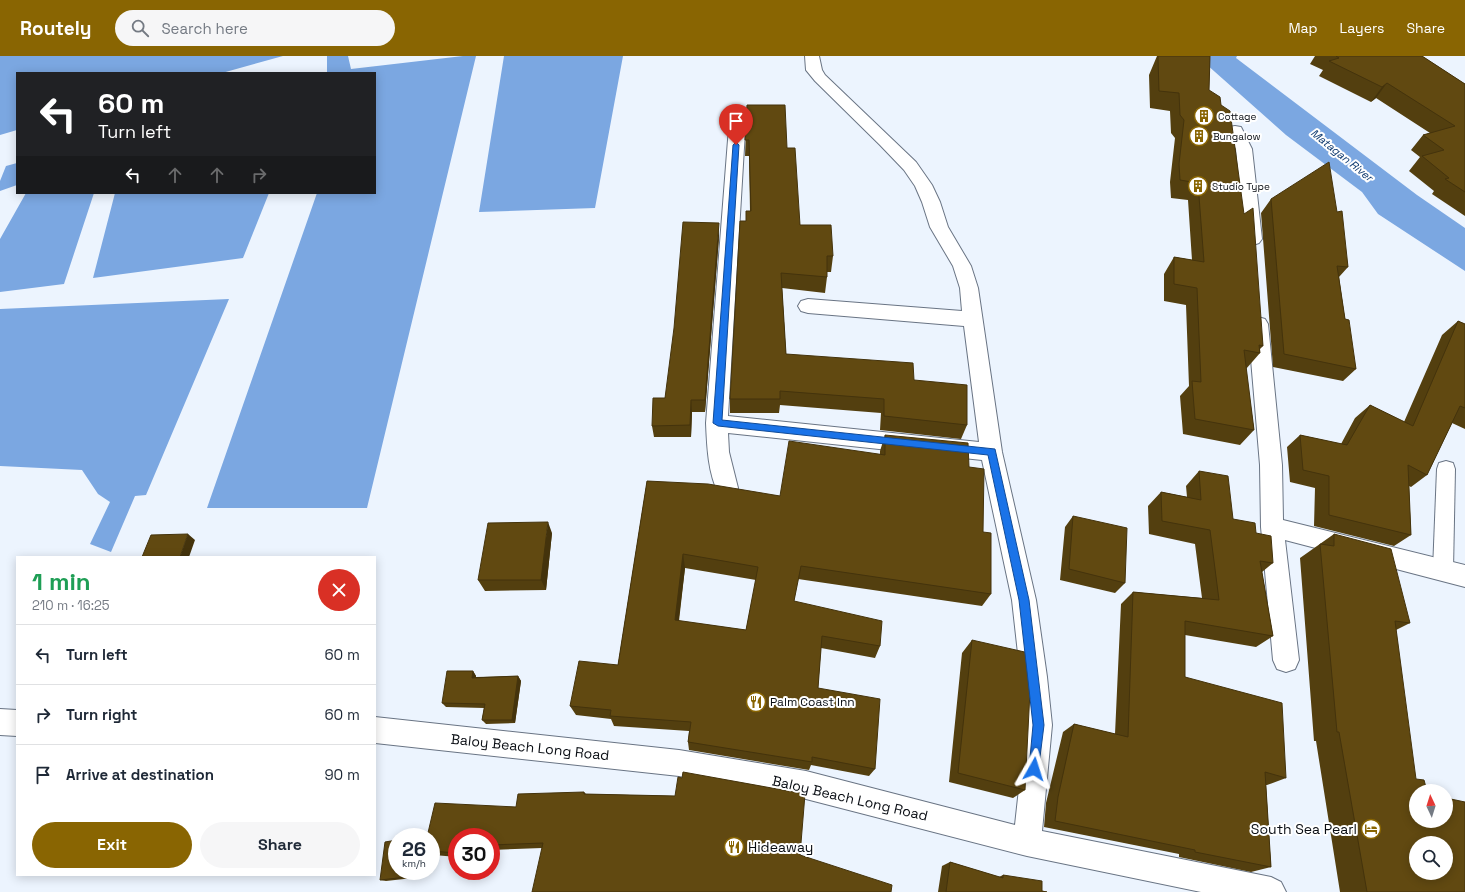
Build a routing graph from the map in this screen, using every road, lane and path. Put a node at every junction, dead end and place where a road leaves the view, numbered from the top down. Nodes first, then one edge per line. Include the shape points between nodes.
1 (812, 56) edge
2 (738, 114) dead end
3 (1234, 131) edge
4 (1254, 259) edge
5 (1257, 304) edge
6 (808, 306) dead end
7 (972, 319) junction
8 (718, 423) junction
9 (991, 452) junction
10 (1446, 469) dead end
11 (727, 488) edge
12 (1272, 527) junction
13 (1443, 570) junction
14 (1465, 576) edge
15 (1286, 660) dead end
16 (0, 722) edge
17 (16, 723) edge
18 (376, 730) edge
19 (1027, 842) junction
20 (1271, 892) edge

1 - 7 street via 814,70 820,78 910,166 923,185 939,227 962,266 969,288
2 - 8 street
3 - 4 street via 1244,149
5 - 12 street via 1271,465
6 - 7 street
7 - 9 street
8 - 9 street
8 - 11 street via 718,452
9 - 19 street via 1024,600 1039,725
10 - 13 lane
12 - 13 street
12 - 15 street
13 - 14 street
16 - 17 street
18 - 19 street, Baloy Beach Long Road via 679,763 806,784
19 - 20 street, Baloy Beach Long Road

